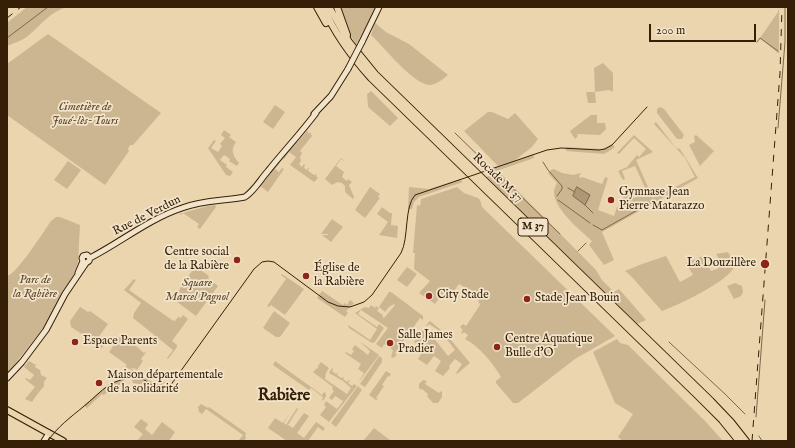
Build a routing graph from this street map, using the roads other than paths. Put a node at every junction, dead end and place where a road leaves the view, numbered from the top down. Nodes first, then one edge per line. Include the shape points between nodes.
1 (317, 7) edge
2 (323, 7) edge
3 (329, 7) edge
4 (337, 7) edge
5 (379, 7) edge
6 (339, 38) junction
7 (349, 42) junction
8 (7, 379) edge
9 (7, 407) edge
10 (7, 410) edge
11 (38, 427) junction
12 (49, 433) junction
13 (44, 441) edge
14 (63, 441) edge
15 (739, 441) edge
16 (746, 441) edge

1 - 6 highway
2 - 6 highway, Rocade M 37 / M 37
3 - 7 highway, Rocade M 37 / M 37
4 - 7 highway
5 - 8 main road, Rue de Verdun, bridge via 348,69 331,96 256,187 245,197 202,202 181,208 87,261 46,330
6 - 15 highway, Rocade M 37 / M 37 via 376,83 702,400
7 - 16 highway, Rocade M 37 / M 37 via 380,79 711,401
9 - 11 main road
10 - 11 main road
11 - 12 main road
12 - 13 main road
12 - 14 main road

